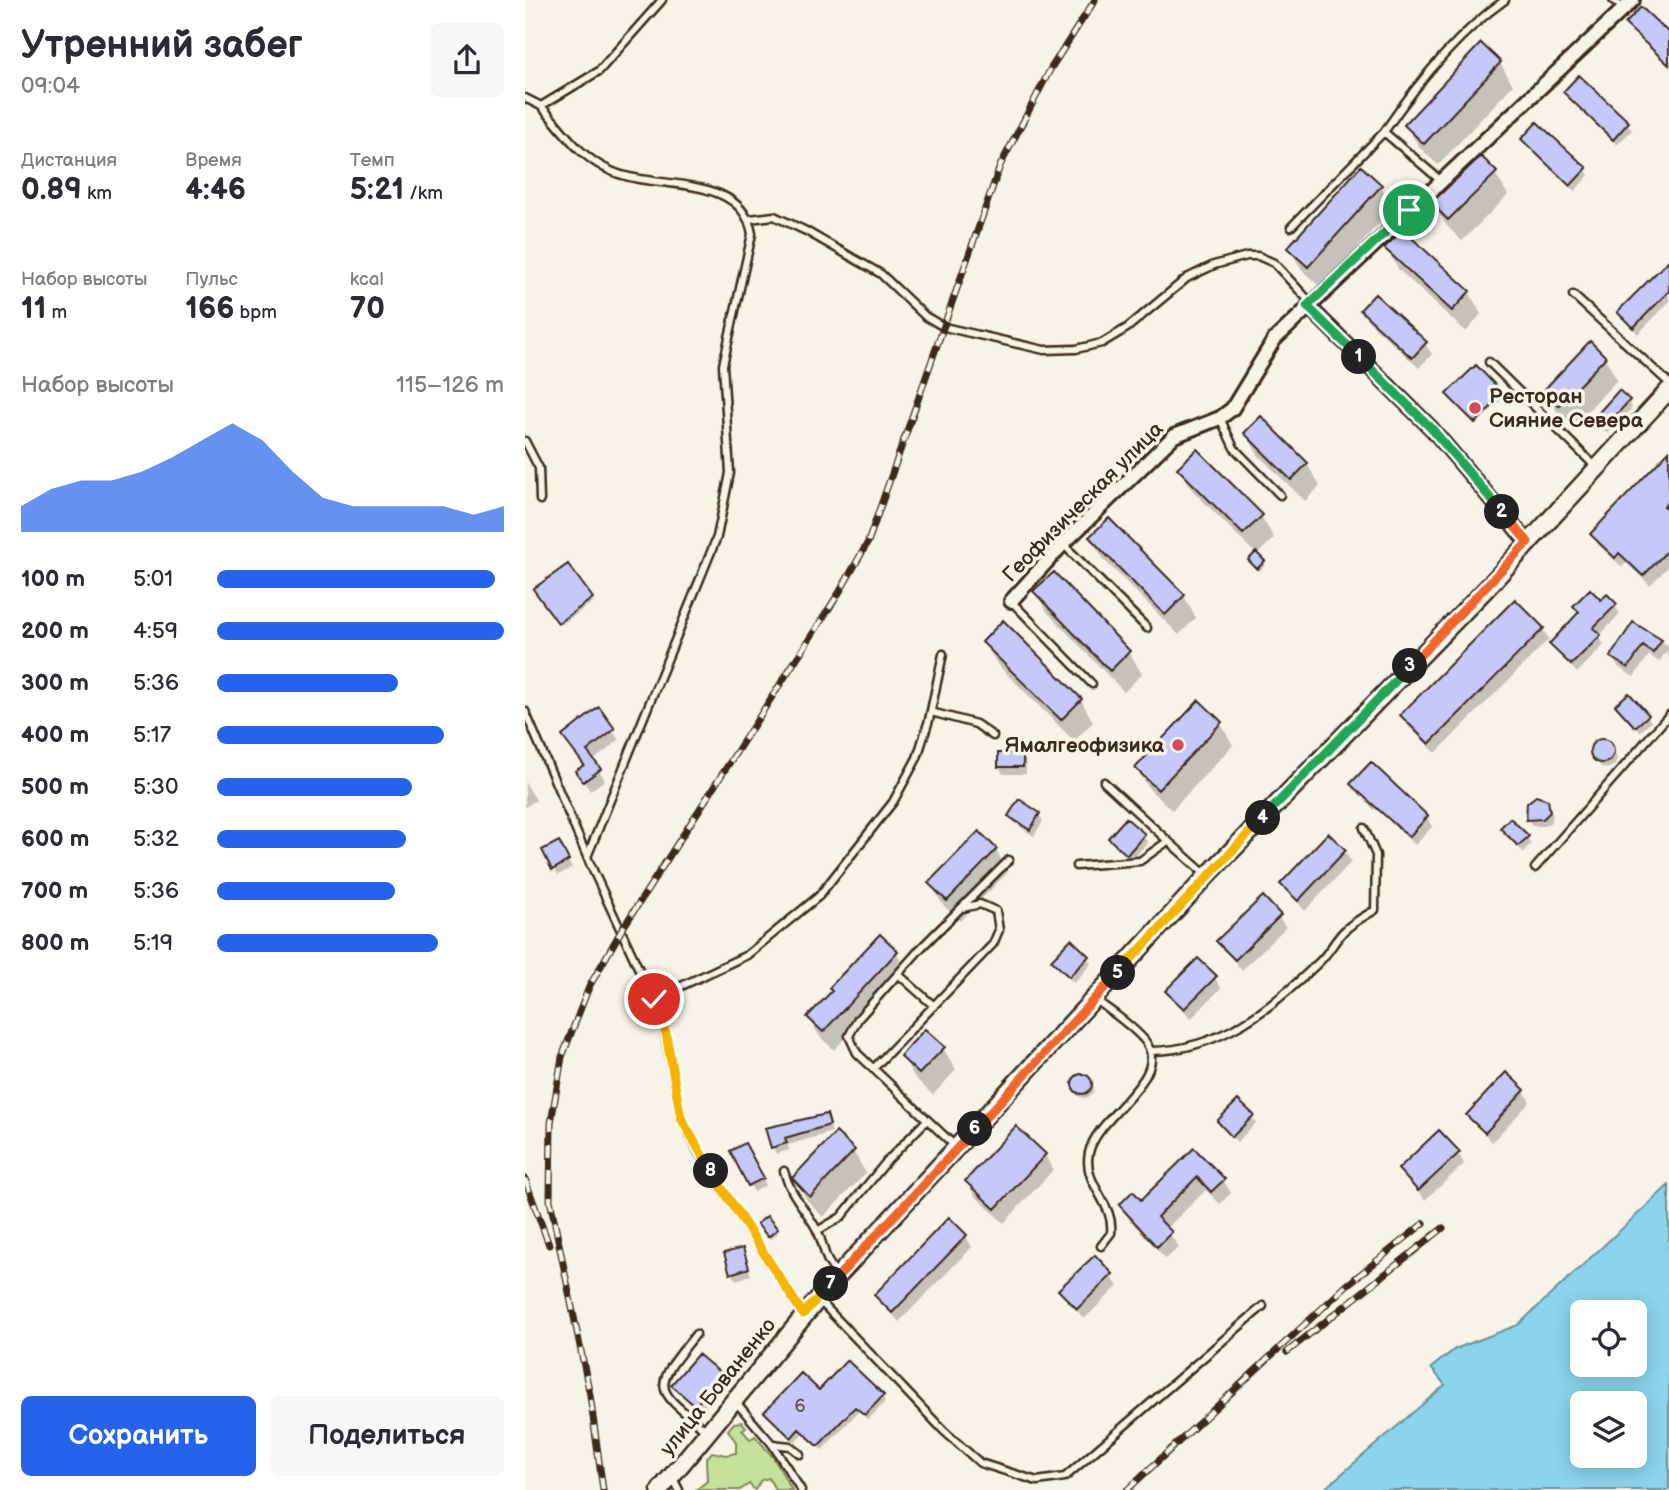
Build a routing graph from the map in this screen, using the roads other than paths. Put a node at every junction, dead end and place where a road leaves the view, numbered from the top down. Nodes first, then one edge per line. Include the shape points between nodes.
1 (662, 0) edge
2 (1505, 0) edge
3 (1613, 0) edge
4 (1628, 4) edge
5 (525, 98) edge
6 (541, 106) junction
7 (1384, 132) junction
8 (1440, 180) junction
9 (750, 219) junction
10 (1291, 227) dead end
11 (1573, 295) dead end
12 (1309, 304) junction
13 (1489, 362) dead end
14 (1669, 383) edge
15 (1669, 390) edge
16 (1220, 418) junction
17 (525, 441) edge
18 (1598, 468) junction
19 (1280, 495) dead end
20 (541, 500) dead end
21 (1528, 542) junction
22 (1063, 544) junction
23 (1011, 601) joint
24 (1147, 628) dead end
25 (943, 654) dead end
26 (1092, 684) dead end
27 (525, 710) edge
28 (931, 712) junction
29 (1669, 715) edge
30 (993, 736) dead end
31 (1104, 782) dead end
32 (1364, 828) dead end
33 (1168, 841) junction
34 (587, 857) junction
35 (1009, 860) dead end
36 (1076, 866) dead end
37 (1535, 868) dead end
38 (1207, 876) junction
39 (960, 909) junction
40 (898, 974) junction
41 (1094, 998) junction
42 (654, 999) junction
43 (934, 1006) junction
44 (1150, 1051) junction
45 (873, 1069) junction
46 (927, 1120) junction
47 (958, 1149) junction
48 (784, 1171) dead end
49 (817, 1231) junction
50 (1101, 1246) dead end
51 (838, 1276) junction
52 (817, 1299) junction
53 (1263, 1306) dead end
54 (803, 1314) junction
55 (695, 1334) dead end
56 (733, 1400) junction
57 (708, 1432) junction
58 (772, 1444) junction
59 (800, 1454) dead end
60 (676, 1483) edge
61 (660, 1490) edge
62 (801, 1490) edge

1 - 6 lane via 605,66
2 - 7 lane via 1434,67
3 - 4 lane
4 - 8 street, Геофизическая улица
5 - 6 lane
6 - 9 lane via 593,162 630,178 719,192
7 - 8 lane
7 - 10 lane
8 - 12 street, Геофизическая улица
9 - 12 lane via 775,216 806,231 881,274 925,316 944,327 1044,350 1103,343 1187,278 1247,256 1274,263
9 - 34 lane via 751,246 722,379 730,453 724,511 709,562
11 - 14 lane
12 - 16 street, Геофизическая улица via 1265,350 1241,399
12 - 21 street via 1432,429
13 - 18 lane
15 - 18 street, улица Бованенко
16 - 19 lane via 1234,448
16 - 22 street, Геофизическая улица via 1174,436
17 - 20 lane via 539,468
18 - 21 street, улица Бованенко
21 - 38 street, улица Бованенко
22 - 23 street, Геофизическая улица
22 - 24 lane
23 - 26 lane
25 - 28 lane
27 - 34 lane
28 - 30 lane via 976,724
28 - 42 lane via 917,758 893,802 820,896 747,955
29 - 37 lane
31 - 33 lane
32 - 44 lane via 1376,855 1375,910 1342,933 1319,962 1263,1013 1182,1048
33 - 36 lane via 1140,861
33 - 38 lane
34 - 42 lane
35 - 39 lane
38 - 41 street, улица Бованенко
39 - 40 lane
39 - 43 lane via 989,906 999,919 999,930 993,944
40 - 43 lane
40 - 45 lane via 858,1018 849,1036 857,1053
41 - 44 lane
41 - 47 street, улица Бованенко
42 - 54 lane via 666,1034 681,1118
43 - 45 lane
44 - 50 lane via 1144,1082 1100,1128 1088,1155 1091,1180 1111,1216 1111,1234
45 - 46 lane
46 - 47 lane
46 - 49 lane via 841,1217
47 - 51 street, улица Бованенко
48 - 49 lane via 796,1202
49 - 51 lane via 826,1262
51 - 52 street, улица Бованенко
52 - 53 lane via 944,1432 980,1463 1037,1481 1065,1476
52 - 54 street, улица Бованенко
54 - 56 street, улица Бованенко
55 - 57 lane via 663,1376 663,1385 665,1396
56 - 57 street, улица Бованенко
56 - 58 lane
57 - 60 street, улица Бованенко
58 - 59 lane via 790,1446
58 - 62 lane
60 - 61 street, улица Бованенко

